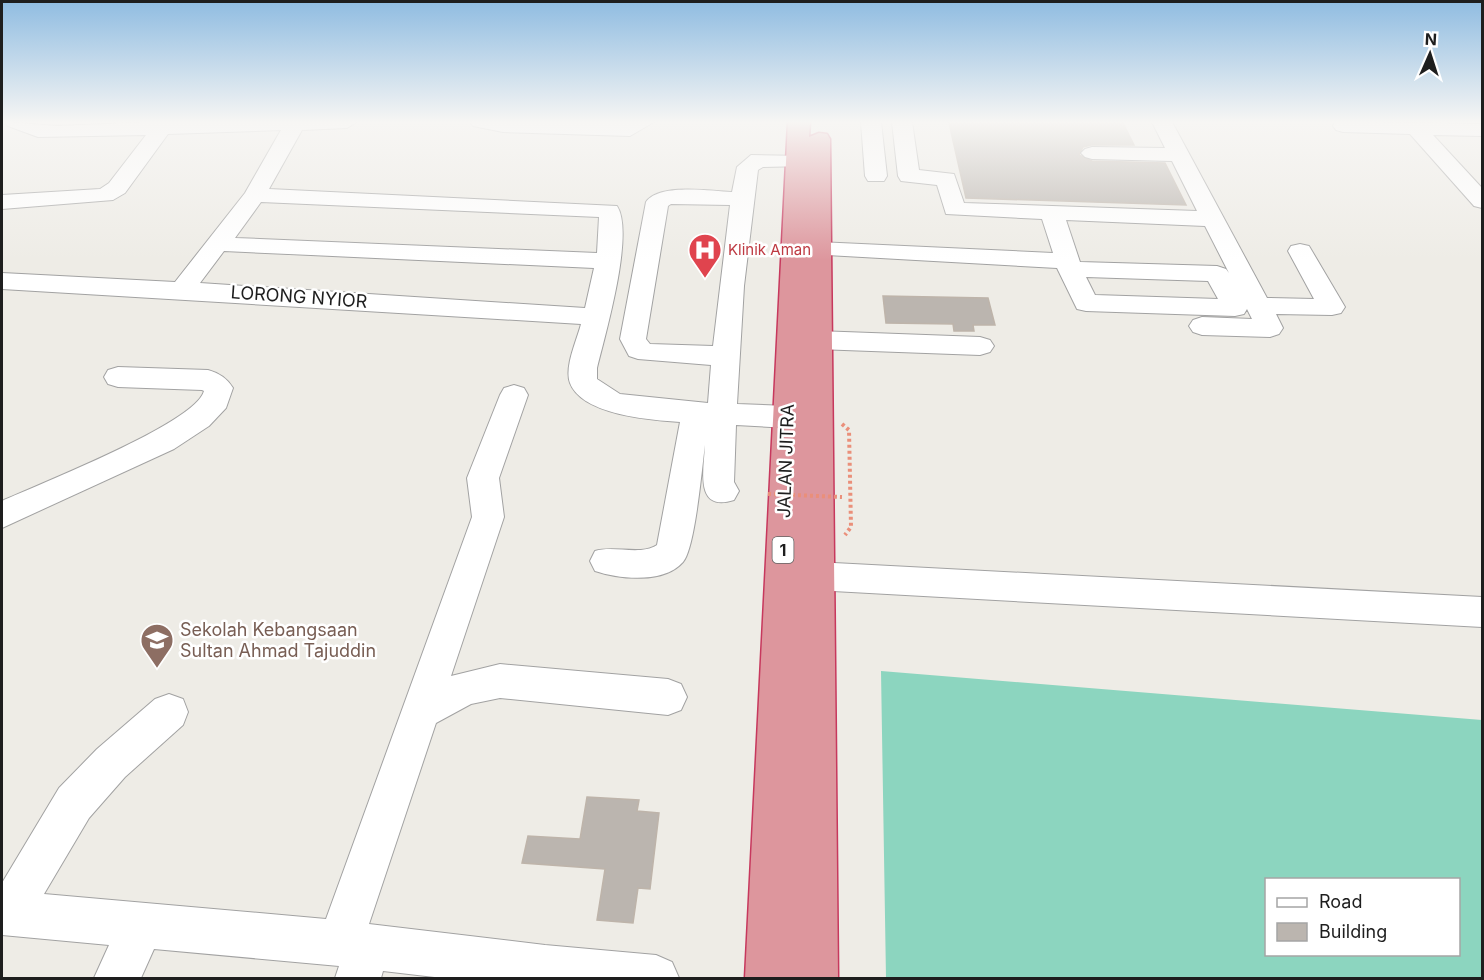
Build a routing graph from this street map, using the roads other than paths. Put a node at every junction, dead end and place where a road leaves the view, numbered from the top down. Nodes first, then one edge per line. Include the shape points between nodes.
1 (132, 168) edge
2 (270, 168) edge
3 (748, 168) edge
4 (796, 168) edge
5 (819, 168) edge
6 (875, 168) edge
7 (908, 168) edge
8 (1186, 168) edge
9 (1452, 168) edge
10 (876, 176) dead end
11 (255, 195) junction
12 (741, 200) junction
13 (1482, 201) edge
14 (2, 202) edge
15 (1052, 214) junction
16 (1214, 219) junction
17 (217, 244) junction
18 (818, 249) junction
19 (1300, 251) dead end
20 (609, 261) junction
21 (1069, 265) junction
22 (2, 281) edge
23 (182, 290) junction
24 (1260, 306) junction
25 (596, 317) junction
26 (1203, 318) junction
27 (1108, 324) dead end
28 (817, 340) junction
29 (980, 346) dead end
30 (726, 356) junction
31 (118, 377) dead end
32 (514, 395) dead end
33 (709, 413) junction
34 (788, 417) junction
35 (723, 491) dead end
36 (2, 515) edge
37 (608, 561) dead end
38 (815, 576) junction
39 (1482, 612) edge
40 (668, 698) dead end
41 (422, 710) junction
42 (169, 712) dead end
43 (5, 914) edge
44 (142, 926) junction
45 (355, 956) edge
46 (117, 978) edge
47 (656, 978) edge
48 (769, 978) edge
49 (814, 978) edge

1 - 14 street via 117,188 105,195
2 - 11 street
3 - 12 street
4 - 34 highway, JALAN JITRA / 1
5 - 18 highway, JALAN JITRA / 1
6 - 10 street
7 - 15 street via 909,176 946,179 954,208
8 - 16 street
9 - 13 street
11 - 17 street
11 - 20 street via 609,211 613,219
12 - 30 street
12 - 30 street via 668,197 657,202 633,339 639,350 648,353
15 - 16 street
15 - 21 street
16 - 24 street
17 - 20 street
17 - 23 street
18 - 21 street
18 - 28 highway, JALAN JITRA / 1
19 - 24 street via 1332,307
20 - 25 street
21 - 26 street via 1083,300 1091,305
21 - 26 street via 1217,274 1235,308
22 - 23 street, LORONG NYIOR
23 - 25 street, LORONG NYIOR
24 - 26 street via 1270,328
25 - 33 street via 583,368 583,382 592,392 614,403
26 - 27 street
28 - 29 street
28 - 38 highway, JALAN JITRA / 1
30 - 33 street
31 - 36 street via 208,380 219,388 216,401 199,419 163,441
32 - 41 street via 483,478 488,517
33 - 34 street
33 - 35 street via 718,485
33 - 37 street via 672,552 653,563
34 - 48 highway, JALAN JITRA / 1
38 - 39 street
38 - 49 highway, JALAN JITRA / 1
40 - 41 street via 500,681 465,688
41 - 45 street
42 - 43 street via 111,763 74,804
43 - 44 street
44 - 45 street
44 - 46 street
45 - 47 street

